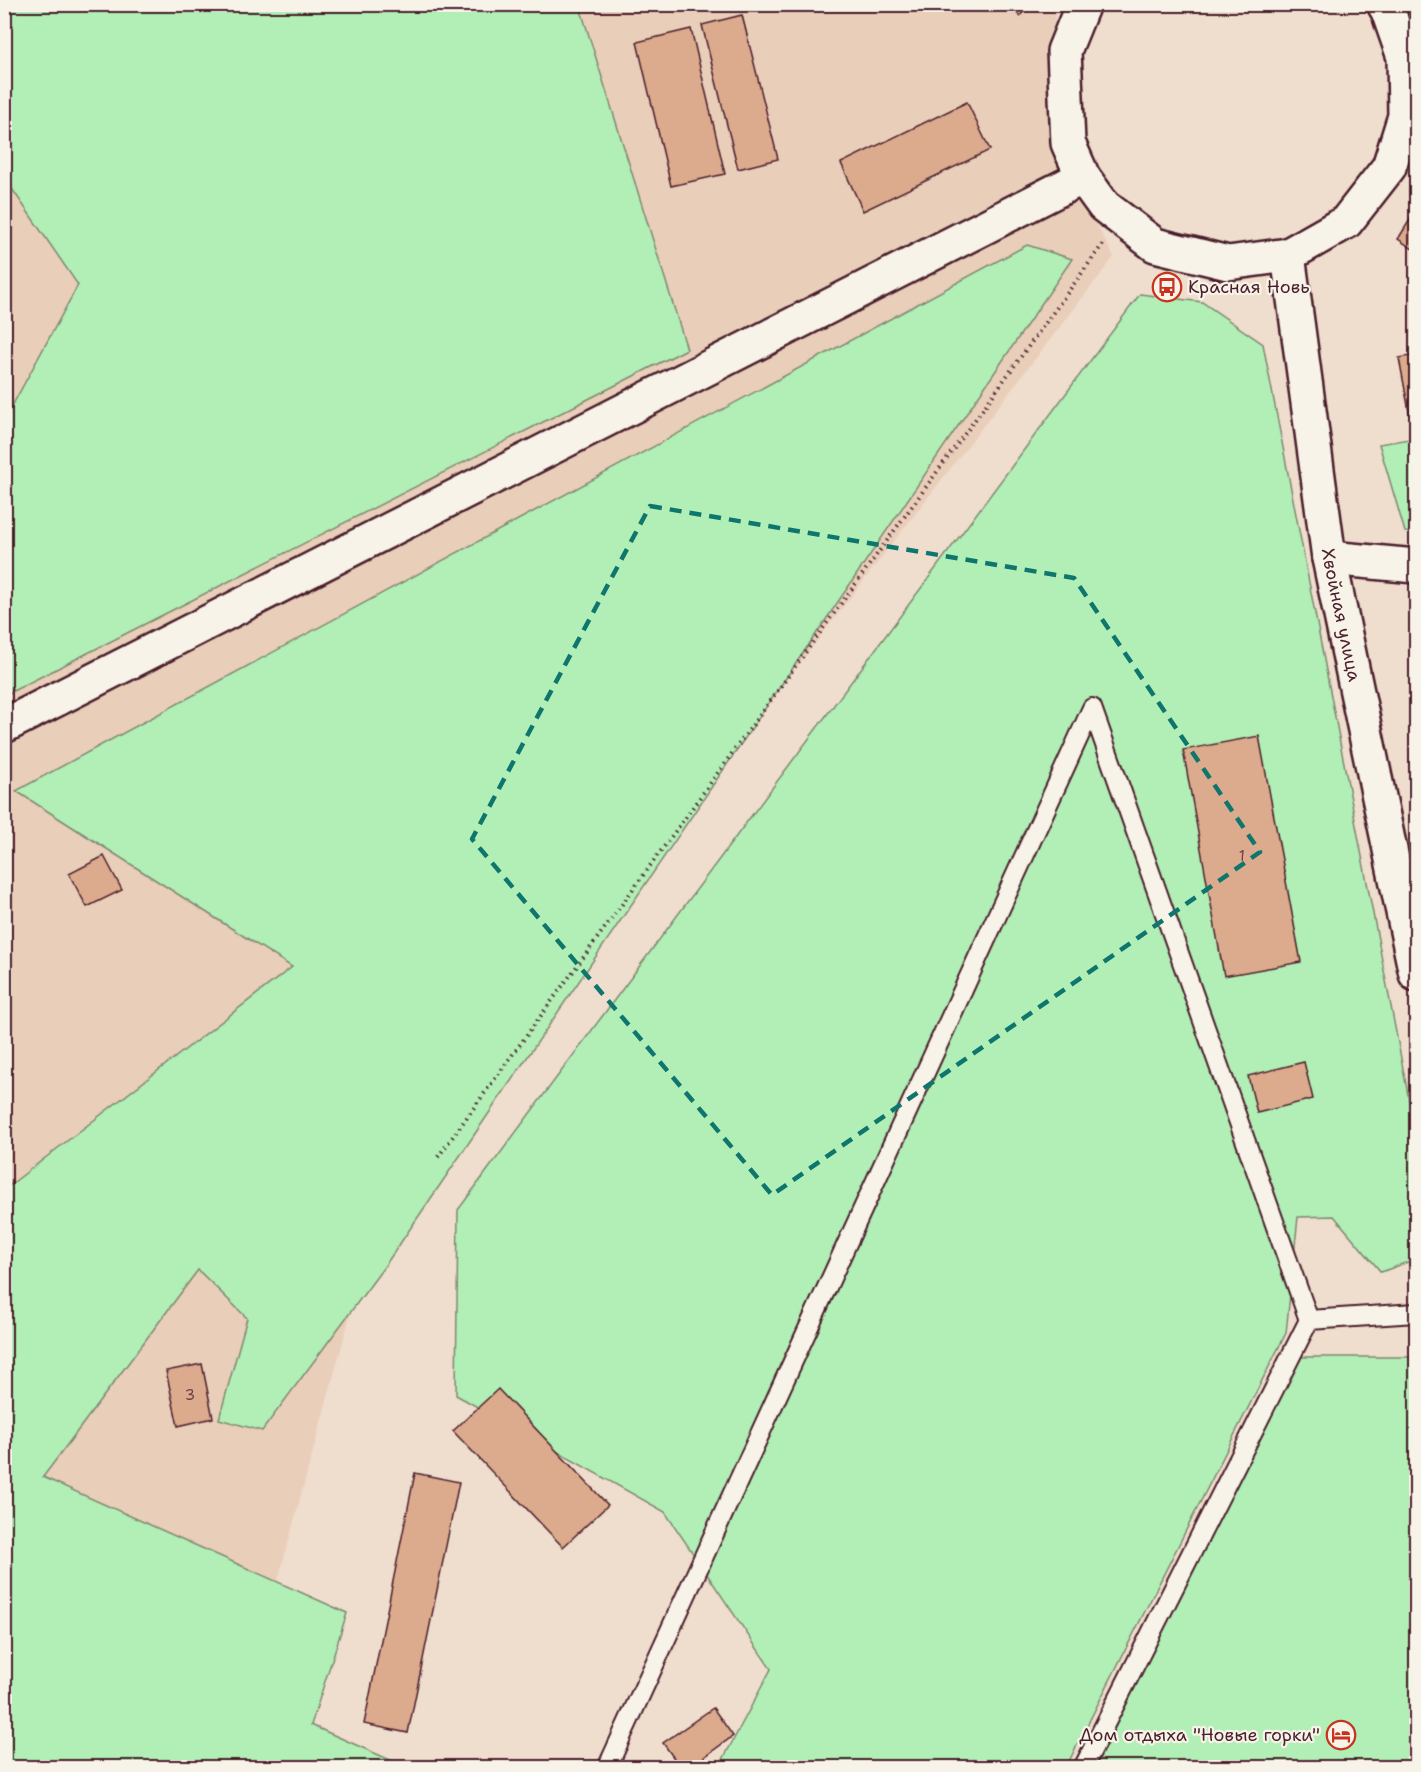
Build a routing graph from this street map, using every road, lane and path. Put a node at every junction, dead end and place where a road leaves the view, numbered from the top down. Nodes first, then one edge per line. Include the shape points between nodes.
1 (1083, 4) edge
2 (1384, 4) edge
3 (1410, 55) edge
4 (1083, 177) junction
5 (1122, 219) junction
6 (1288, 255) junction
7 (1329, 558) junction
8 (1416, 566) edge
9 (4, 726) edge
10 (1416, 974) edge
11 (438, 1157) dead end
12 (1416, 1313) edge
13 (1309, 1320) junction
14 (607, 1767) edge
15 (1083, 1767) edge

1 - 4 street via 1064,51 1068,143
2 - 3 street
3 - 6 street via 1405,116 1389,167 1346,222
4 - 5 street via 1104,206
4 - 9 street
5 - 6 street via 1155,245 1228,263
5 - 11 path
6 - 7 street, Хвойная улица
7 - 8 street
7 - 10 street, Хвойная улица
12 - 13 lane
13 - 14 lane via 1092,708
13 - 15 lane

